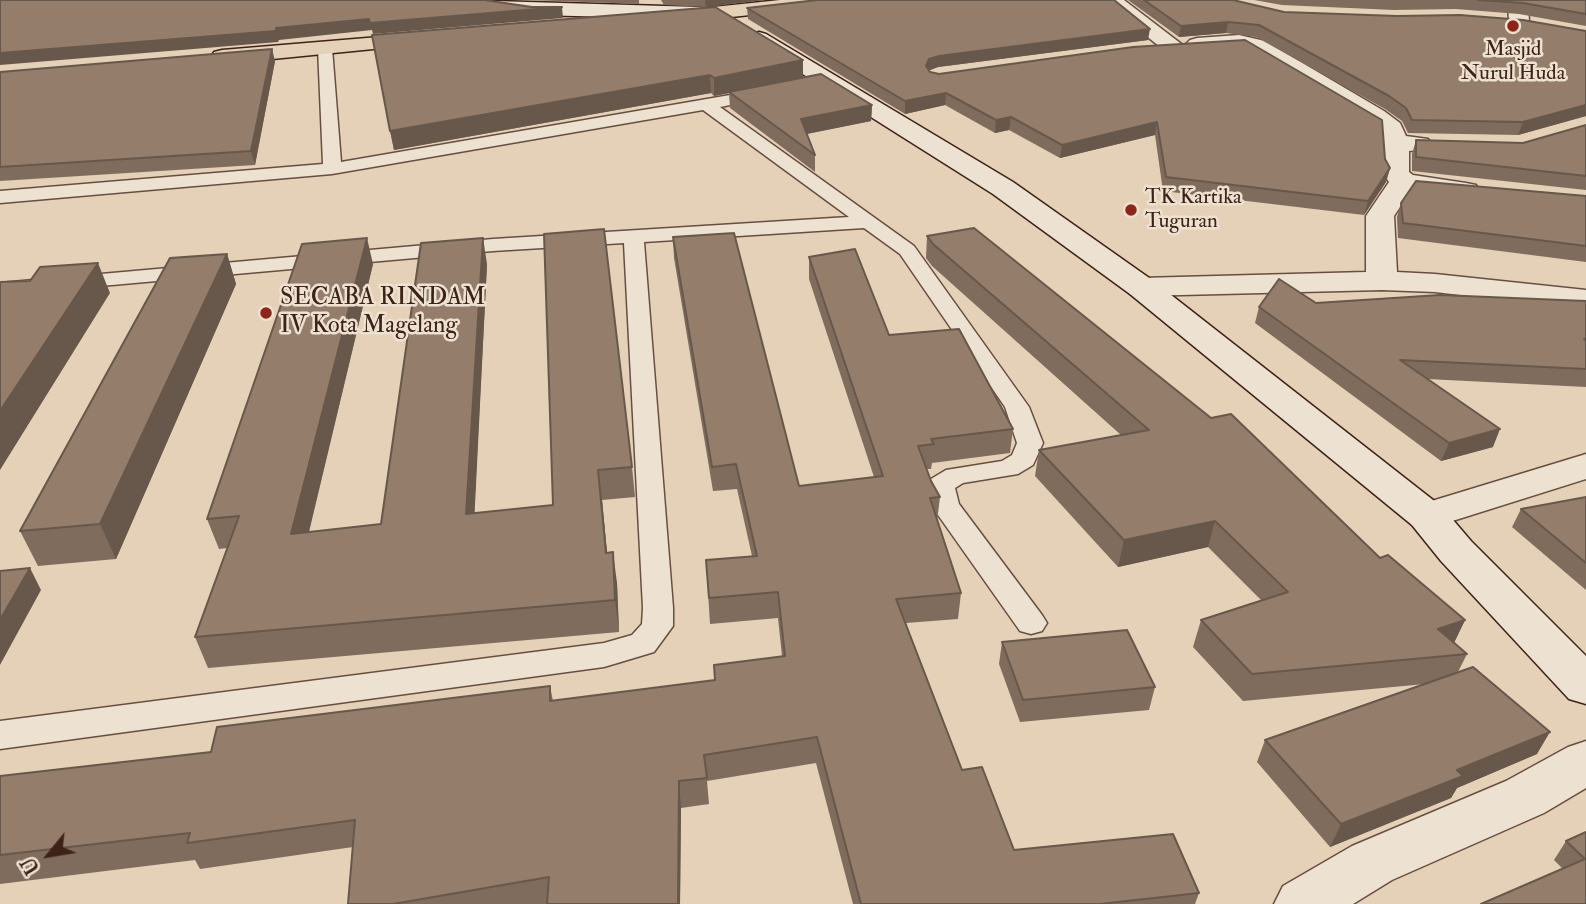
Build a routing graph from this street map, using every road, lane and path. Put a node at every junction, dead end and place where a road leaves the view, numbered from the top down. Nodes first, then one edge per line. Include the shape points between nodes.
1 (470, 0) edge
2 (835, 0) edge
3 (1112, 0) edge
4 (1518, 0) edge
5 (651, 6) edge
6 (720, 13) junction
7 (1494, 21) edge
8 (530, 22) junction
9 (1519, 23) junction
10 (1543, 28) edge
11 (451, 37) edge
12 (1173, 46) junction
13 (325, 48) junction
14 (1142, 49) edge
15 (205, 59) edge
16 (805, 86) junction
17 (706, 105) junction
18 (1396, 143) junction
19 (1448, 145) edge
20 (332, 169) junction
21 (1403, 181) junction
22 (1496, 194) edge
23 (0, 197) edge
24 (869, 222) junction
25 (634, 236) junction
26 (1382, 281) junction
27 (1141, 287) junction
28 (0, 289) edge
29 (1586, 300) edge
30 (1586, 466) edge
31 (1427, 516) junction
32 (1031, 623) dead end
33 (1586, 685) edge
34 (0, 735) edge
35 (1586, 762) edge
36 (1303, 904) edge

1 - 8 street
2 - 6 main road
3 - 12 street
4 - 9 street
5 - 6 street
5 - 8 street
6 - 8 main road
6 - 16 street
7 - 9 street
9 - 10 street
11 - 13 main road
12 - 14 street
12 - 18 street via 1239,41 1257,46 1375,116 1391,128
13 - 15 main road
13 - 20 lane
16 - 17 lane
16 - 27 street via 1003,188
17 - 20 lane
17 - 24 lane
18 - 19 street
18 - 21 street via 1396,173
20 - 23 lane
21 - 22 street
21 - 26 street via 1380,216
24 - 25 lane
24 - 32 lane via 907,250 1017,407 1030,443 1024,459 1009,468 956,475 940,485 946,505
25 - 28 lane
25 - 34 lane via 658,608 657,626 643,644 604,655
26 - 27 street
26 - 29 street
27 - 31 street
30 - 31 street
31 - 33 street
35 - 36 street via 1525,797 1372,863

